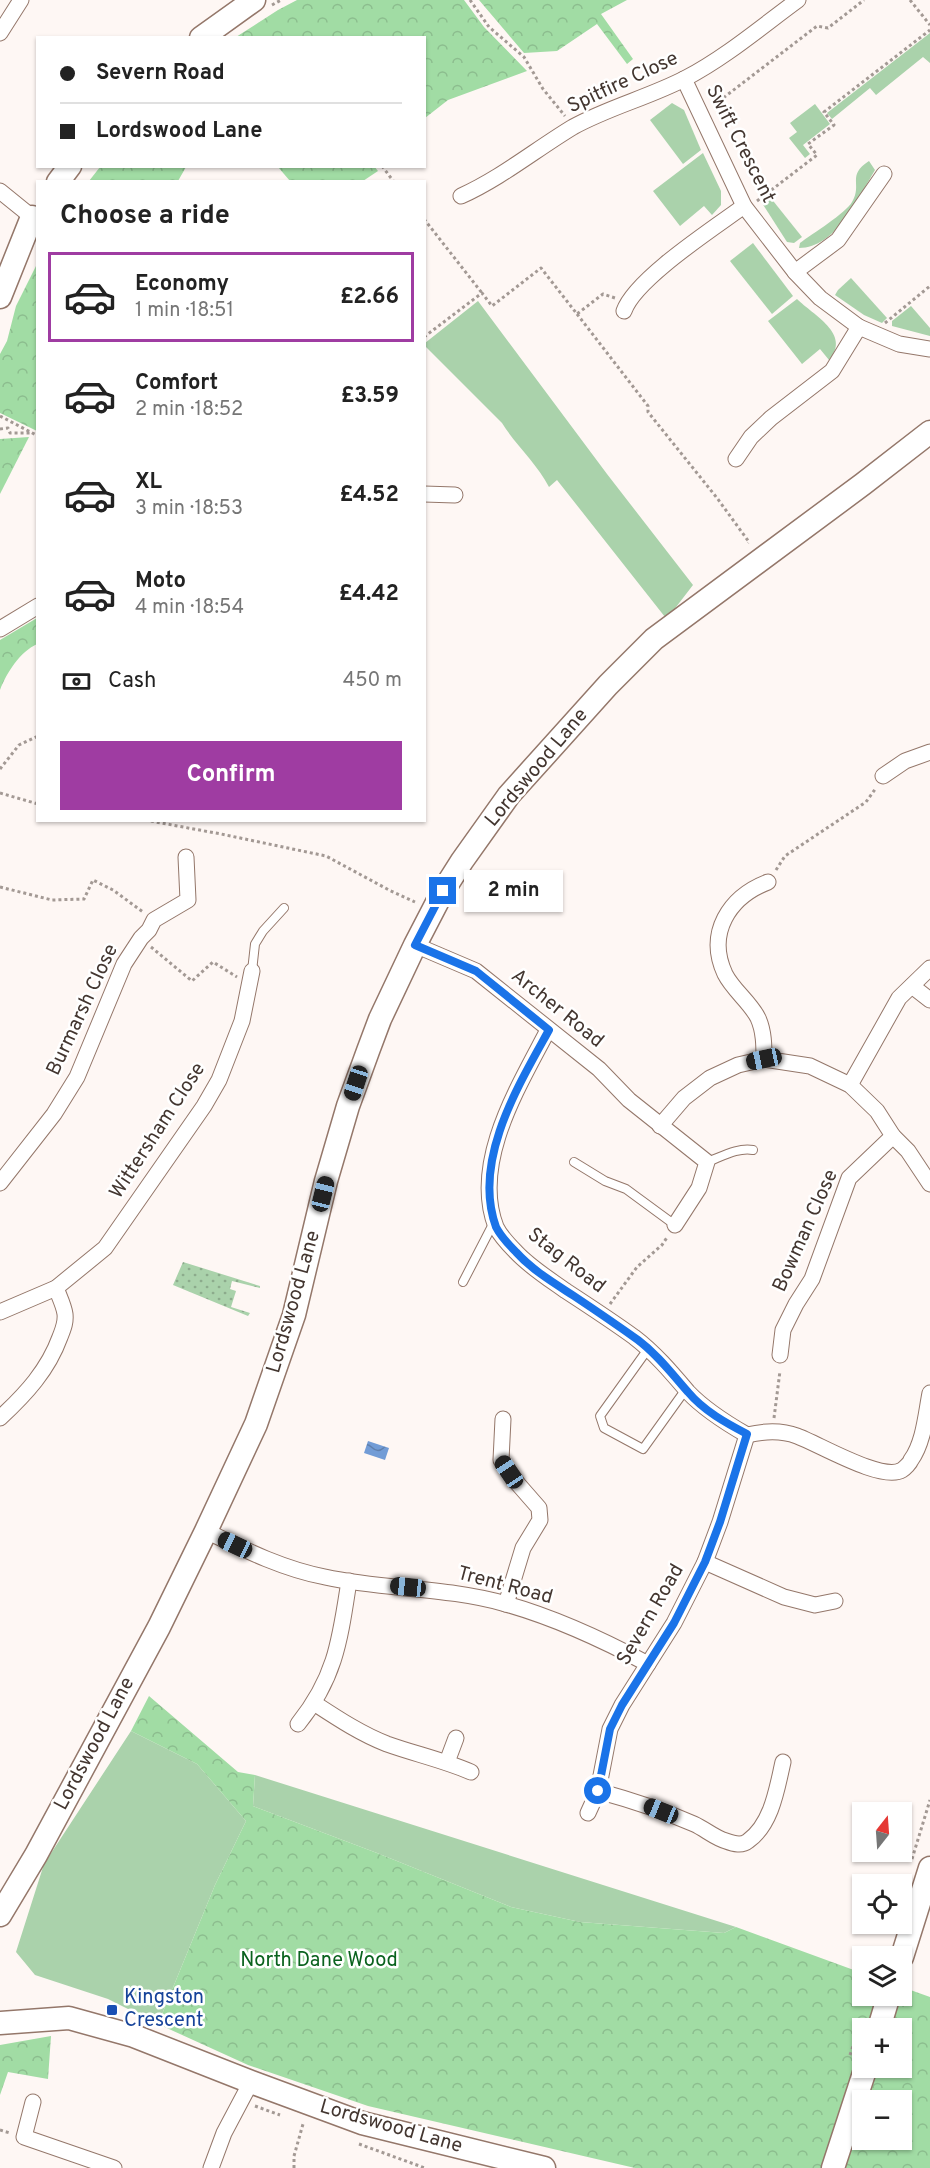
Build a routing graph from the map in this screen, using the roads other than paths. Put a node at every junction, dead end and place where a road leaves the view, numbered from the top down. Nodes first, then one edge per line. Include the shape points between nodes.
1 (21, 0) edge
2 (254, 0) edge
3 (798, 0) edge
4 (0, 33) edge
5 (204, 36) edge
6 (684, 79) junction
7 (884, 174) dead end
8 (0, 191) edge
9 (461, 196) dead end
10 (745, 208) junction
11 (34, 213) edge
12 (0, 257) edge
13 (795, 272) junction
14 (0, 297) edge
15 (625, 307) road end
16 (866, 330) junction
17 (930, 349) edge
18 (930, 432) edge
19 (736, 459) dead end
20 (426, 494) edge
21 (455, 495) dead end
22 (36, 607) edge
23 (0, 629) edge
24 (930, 752) edge
25 (883, 776) road end
26 (186, 857) dead end
27 (768, 882) road end
28 (284, 908) dead end
29 (415, 945) junction
30 (930, 968) edge
31 (250, 977) joint
32 (912, 986) junction
33 (930, 1000) edge
34 (549, 1030) junction
35 (764, 1059) junction
36 (850, 1085) junction
37 (660, 1126) junction
38 (893, 1137) junction
39 (753, 1150) dead end
40 (574, 1162) dead end
41 (707, 1162) junction
42 (0, 1182) edge
43 (930, 1184) edge
44 (495, 1220) junction
45 (675, 1225) joint
46 (464, 1282) dead end
47 (56, 1288) junction
48 (0, 1312) edge
49 (648, 1349) junction
50 (780, 1355) road end
51 (686, 1389) junction
52 (930, 1393) edge
53 (0, 1418) edge
54 (503, 1419) dead end
55 (747, 1434) junction
56 (206, 1532) junction
57 (705, 1562) junction
58 (349, 1581) junction
59 (835, 1601) dead end
60 (506, 1604) junction
61 (648, 1664) junction
62 (314, 1703) junction
63 (298, 1724) dead end
64 (456, 1738) dead end
65 (447, 1762) junction
66 (783, 1762) dead end
67 (471, 1772) dead end
68 (598, 1791) junction
69 (588, 1813) dead end
70 (920, 1866) edge
71 (0, 1915) edge
72 (904, 1946) edge
73 (0, 2024) edge
74 (862, 2078) edge
75 (251, 2082) junction
76 (33, 2102) dead end
77 (509, 2163) edge
78 (106, 2167) edge
79 (211, 2168) edge
80 (543, 2168) edge
81 (833, 2168) edge

1 - 4 street
2 - 5 street
3 - 6 street, Spitfire Close via 718,60
6 - 9 street, Spitfire Close via 574,127 486,185
6 - 10 street, Swift Crescent
7 - 13 street via 838,240
8 - 11 street
10 - 13 street, Swift Crescent
10 - 15 street via 654,274
11 - 12 street via 10,239
11 - 14 street
13 - 16 street, Swift Crescent via 820,298
16 - 17 street, Swift Crescent via 899,344
16 - 19 street via 832,372 771,418
18 - 29 street, Lordswood Lane via 654,639 509,795 462,861
20 - 21 street
22 - 23 street
24 - 25 street via 905,761
26 - 42 street, Burmarsh Close via 188,900 154,920 141,938 124,964 77,1077 54,1114
27 - 35 street via 753,888 729,909 721,924 718,945 725,975 759,1019
28 - 31 lane via 255,944
29 - 34 street, Archer Road via 476,971
29 - 56 street, Lordswood Lane via 377,1028 348,1106 301,1293 268,1394
30 - 32 street
31 - 47 street, Wittersham Close via 242,1021 219,1080 204,1106 105,1248
32 - 33 street
32 - 36 street via 899,998
34 - 37 street, Archer Road via 599,1069
34 - 44 street, Stag Road via 515,1092 499,1133 489,1173
35 - 36 street via 810,1066
35 - 37 street via 710,1078 684,1098
36 - 38 street via 877,1111
37 - 41 street, Archer Road
38 - 43 street via 908,1151
38 - 50 street, Bowman Close via 849,1178 812,1279 783,1330
39 - 41 lane
40 - 45 lane via 626,1189
41 - 45 street via 699,1188
44 - 46 lane
44 - 49 street, Stag Road via 516,1253
47 - 48 street, Wittersham Close
47 - 53 street via 65,1313 57,1345 24,1396
49 - 51 street, Stag Road
49 - 51 lane via 600,1416 604,1428 643,1449
51 - 55 street, Stag Road via 718,1419
52 - 55 street via 920,1438 912,1459 901,1471 875,1470 797,1436 772,1431
54 - 60 street via 501,1460 539,1508 540,1520 523,1548
55 - 57 street, Severn Road
56 - 58 street, Trent Road via 274,1562
56 - 71 street, Lordswood Lane via 159,1628
57 - 59 street via 784,1597 815,1605
57 - 61 street, Severn Road
58 - 60 street, Trent Road via 448,1592
58 - 62 street via 336,1658
60 - 61 street, Trent Road via 578,1629
61 - 68 street, Severn Road via 610,1729
62 - 63 street
62 - 65 street via 385,1743
64 - 65 street
65 - 67 street
66 - 68 street via 774,1801 762,1826 748,1842 738,1844 644,1804
68 - 69 street, Severn Road
70 - 72 street
73 - 75 street, Lordswood Lane via 69,2018 134,2036
74 - 81 street
75 - 77 street, Lordswood Lane via 362,2123
75 - 79 street
76 - 78 street via 24,2137
77 - 80 street, Lordswood Lane

